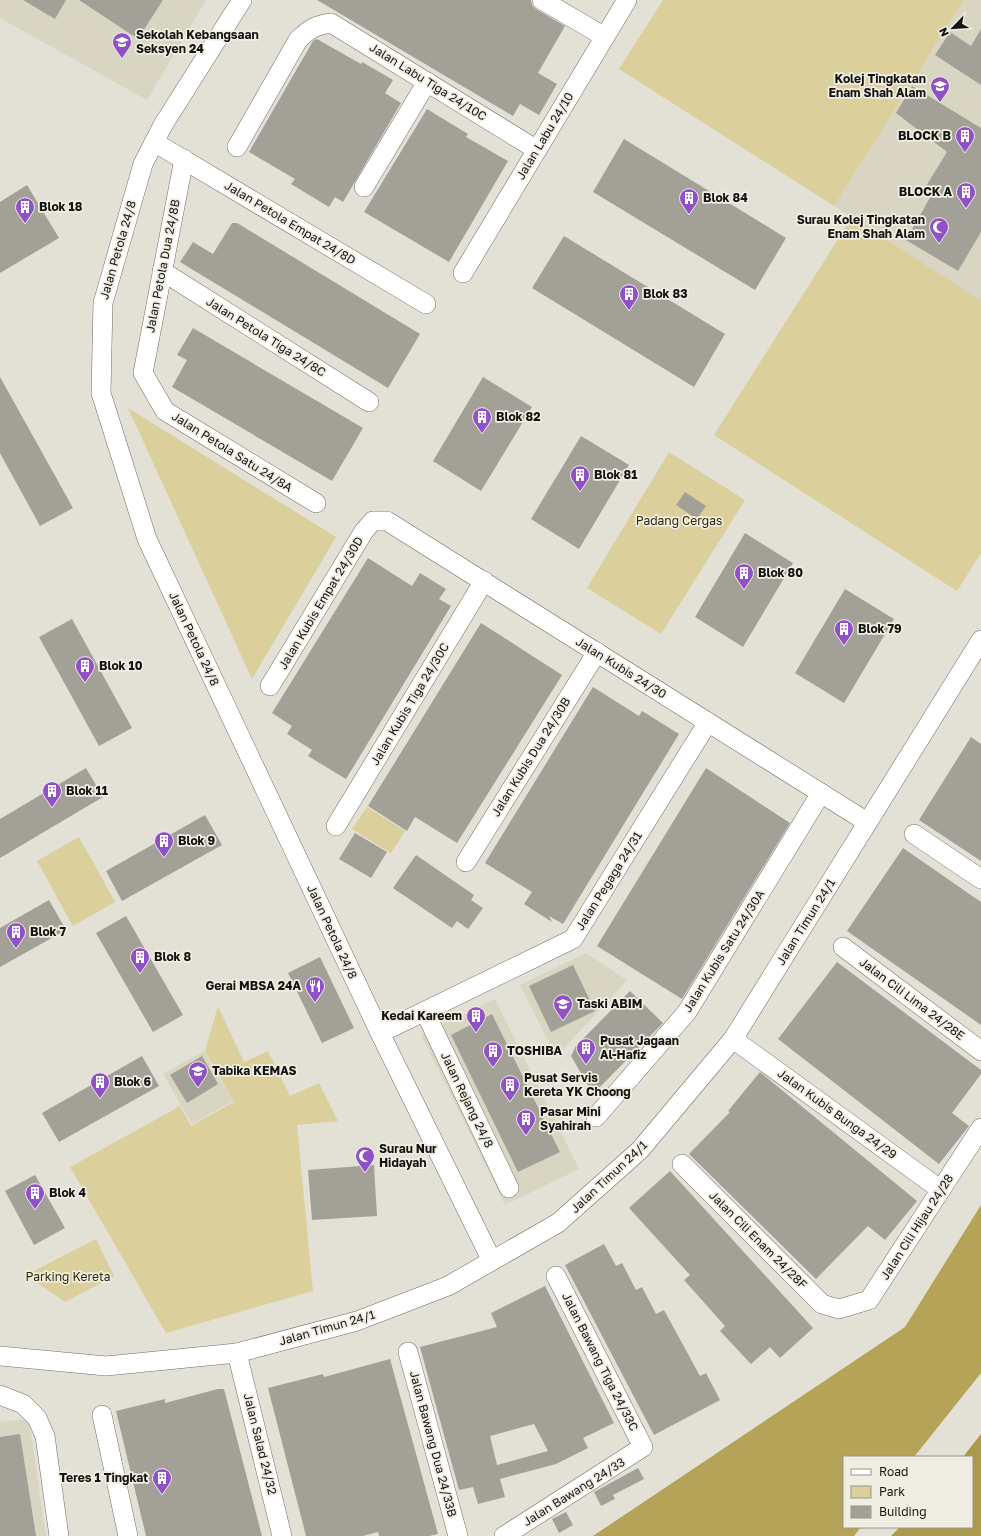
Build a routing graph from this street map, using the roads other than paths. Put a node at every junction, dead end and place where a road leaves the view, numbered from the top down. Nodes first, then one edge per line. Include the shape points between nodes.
1 (242, 0) edge
2 (542, 0) edge
3 (627, 0) edge
4 (605, 37) junction
5 (427, 82) junction
6 (154, 142) junction
7 (237, 147) dead end
8 (537, 150) junction
9 (184, 159) junction
10 (364, 187) dead end
11 (162, 271) junction
12 (463, 273) dead end
13 (426, 304) dead end
14 (143, 373) joint
15 (369, 402) dead end
16 (316, 503) dead end
17 (373, 521) joint
18 (484, 581) junction
19 (981, 640) edge
20 (597, 652) junction
21 (270, 686) dead end
22 (708, 722) junction
23 (821, 792) junction
24 (867, 822) junction
25 (336, 826) dead end
26 (914, 834) dead end
27 (466, 862) dead end
28 (981, 879) edge
29 (843, 947) dead end
30 (425, 1012) junction
31 (380, 1033) junction
32 (733, 1039) junction
33 (981, 1050) edge
34 (596, 1117) dead end
35 (981, 1128) edge
36 (682, 1164) dead end
37 (509, 1188) dead end
38 (941, 1190) junction
39 (492, 1261) junction
40 (556, 1276) dead end
41 (839, 1309) joint
42 (408, 1352) dead end
43 (237, 1353) junction
44 (0, 1356) edge
45 (0, 1395) edge
46 (102, 1415) dead end
47 (643, 1447) joint
48 (59, 1536) edge
49 (128, 1536) edge
50 (282, 1536) edge
51 (458, 1536) edge
52 (504, 1536) edge

1 - 6 street, Jalan Petola 24/8
2 - 4 street
3 - 4 street, Jalan Labu 24/10
4 - 8 street, Jalan Labu 24/10
5 - 7 street, Jalan Labu Tiga 24/10C via 331,23 317,24 298,40
5 - 8 street, Jalan Labu Tiga 24/10C
5 - 10 street
6 - 9 street, Jalan Petola Empat 24/8D
6 - 31 street, Jalan Petola 24/8 via 143,164 103,303 102,393 147,539
8 - 12 street, Jalan Labu 24/10
9 - 11 street, Jalan Petola Dua 24/8B
9 - 13 street, Jalan Petola Empat 24/8D
11 - 14 street, Jalan Petola Dua 24/8B
11 - 15 street, Jalan Petola Tiga 24/8C
14 - 16 street, Jalan Petola Satu 24/8A via 166,411
17 - 18 street, Jalan Kubis 24/30 via 387,521
17 - 21 street, Jalan Kubis Empat 24/30D via 364,531
18 - 20 street, Jalan Kubis 24/30
18 - 25 street, Jalan Kubis Tiga 24/30C
19 - 24 street, Jalan Timun 24/1
20 - 22 street, Jalan Kubis 24/30
20 - 27 street, Jalan Kubis Dua 24/30B
22 - 23 street, Jalan Kubis 24/30
22 - 30 street, Jalan Pegaga 24/31 via 573,939
23 - 24 street, Jalan Kubis 24/30
23 - 34 street, Jalan Kubis Satu 24/30A via 687,1012
24 - 32 street, Jalan Timun 24/1
26 - 28 street
29 - 33 street, Jalan Cili Lima 24/28E
30 - 31 street, Jalan Pegaga 24/31
30 - 37 street, Jalan Rejang 24/8
31 - 39 street, Jalan Petola 24/8
32 - 38 street, Jalan Kubis Bunga 24/29
32 - 39 street, Jalan Timun 24/1 via 640,1150 558,1223
35 - 38 street, Jalan Cili Hijau 24/28
36 - 41 street, Jalan Cili Enam 24/28F via 822,1304
38 - 41 street, Jalan Cili Hijau 24/28 via 869,1300
39 - 43 street, Jalan Timun 24/1 via 448,1286 357,1321
40 - 47 street, Jalan Bawang Tiga 24/33C
42 - 51 street, Jalan Bawang Dua 24/33B
43 - 44 street, Jalan Timun 24/1 via 106,1366
43 - 50 street, Jalan Salad 24/32
45 - 48 street via 23,1404 37,1418 45,1436
46 - 49 street
47 - 52 street, Jalan Bawang 24/33

